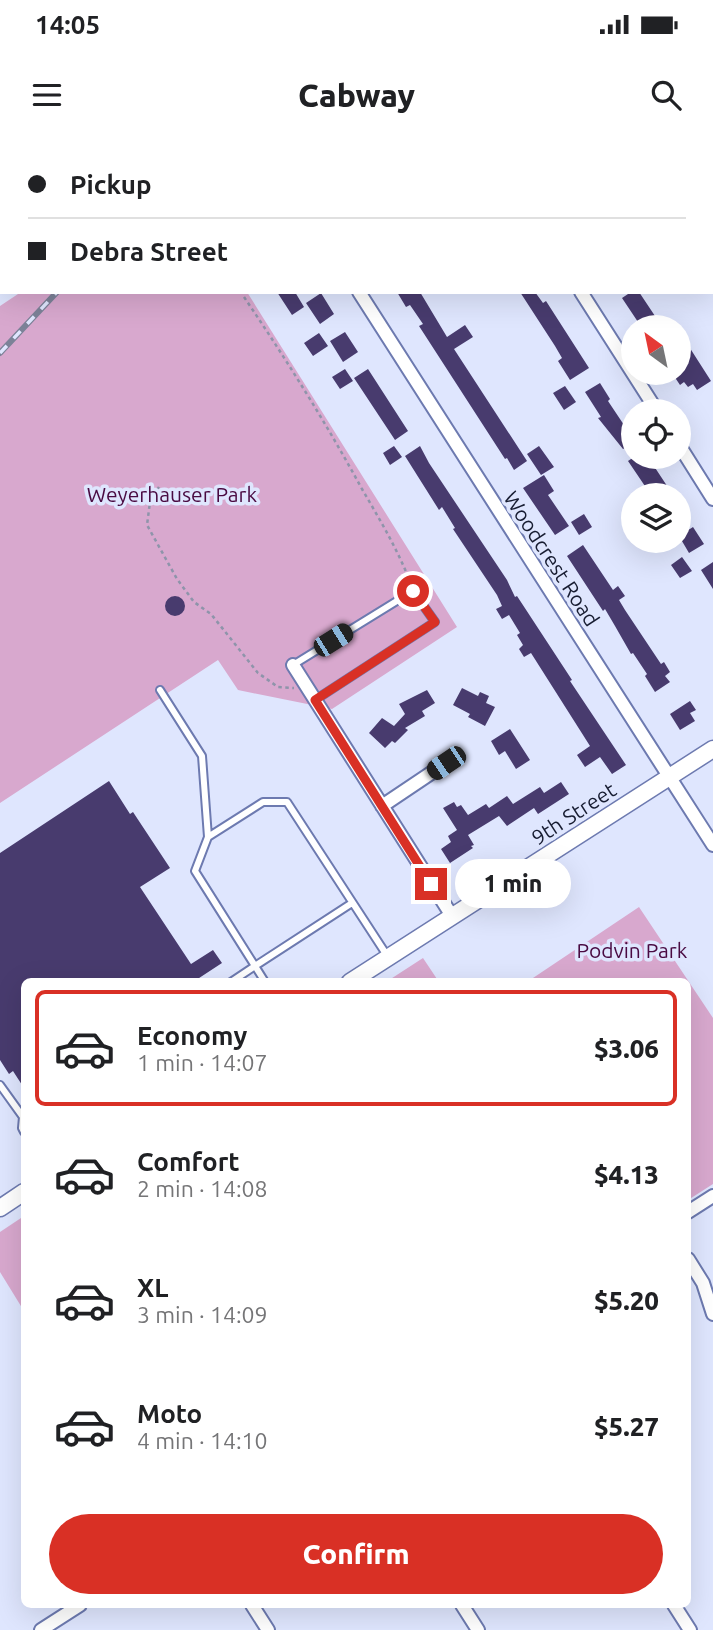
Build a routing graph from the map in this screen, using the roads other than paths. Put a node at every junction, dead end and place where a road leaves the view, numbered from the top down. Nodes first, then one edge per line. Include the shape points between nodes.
1 (360, 294) edge
2 (582, 294) edge
3 (649, 399) edge
4 (691, 464) edge
5 (713, 499) edge
6 (293, 665) joint
7 (160, 690) dead end
8 (312, 694) junction
9 (713, 749) edge
10 (446, 763) dead end
11 (668, 778) junction
12 (382, 806) junction
13 (208, 837) junction
14 (713, 845) edge
15 (352, 903) junction
16 (452, 916) junction
17 (388, 957) junction
18 (255, 966) junction
19 (237, 978) edge
20 (262, 978) edge
21 (356, 978) edge
22 (0, 1084) edge
23 (21, 1112) edge
24 (21, 1194) edge
25 (713, 1196) edge
26 (0, 1208) edge
27 (691, 1210) edge
28 (691, 1264) edge
29 (713, 1314) edge
30 (76, 1608) edge
31 (254, 1608) edge
32 (464, 1608) edge
33 (676, 1608) edge
34 (48, 1628) edge
35 (268, 1630) edge
36 (478, 1630) edge
37 (690, 1630) edge

1 - 11 street, Woodcrest Road
2 - 3 street
4 - 5 street
6 - 8 street
6 - 8 lane via 413,591 435,622
7 - 13 lane via 202,756
8 - 12 street
9 - 11 street, 9th Street
10 - 12 street
11 - 14 street, Woodcrest Road
11 - 16 street, 9th Street
12 - 16 street
13 - 15 lane via 263,802 287,802
13 - 18 lane via 195,871
15 - 17 lane
15 - 18 lane
16 - 17 street, 9th Street
17 - 21 street, 9th Street
18 - 19 lane
18 - 20 lane
22 - 23 lane
24 - 26 street
25 - 27 street
28 - 29 street
30 - 34 street
31 - 35 street
32 - 36 street
33 - 37 street

